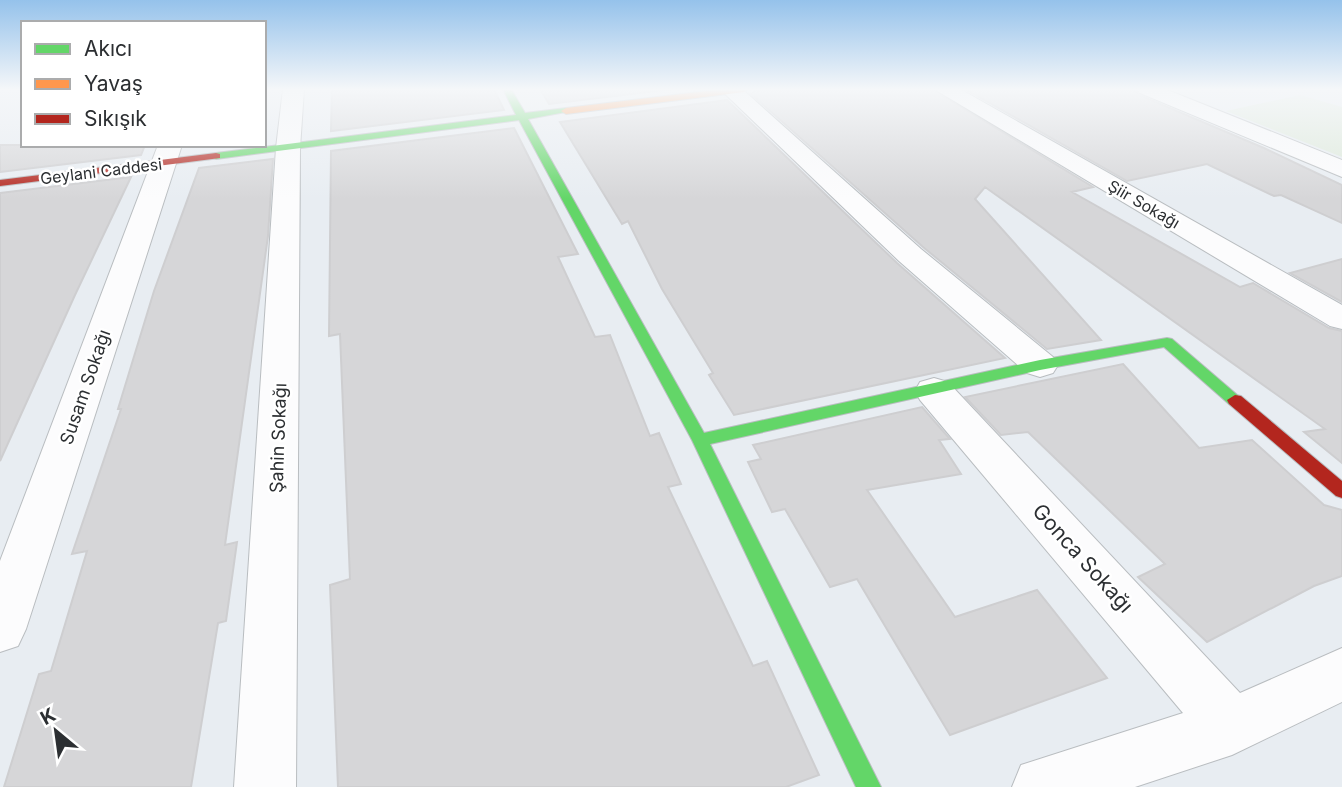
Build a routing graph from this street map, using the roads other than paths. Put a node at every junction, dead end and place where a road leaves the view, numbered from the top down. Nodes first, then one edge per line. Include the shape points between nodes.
1 (290, 126) edge
2 (462, 126) edge
3 (527, 126) edge
4 (774, 126) edge
5 (1008, 126) edge
6 (1237, 126) edge
7 (288, 148) junction
8 (167, 154) edge
9 (1342, 169) edge
10 (0, 183) edge
11 (1342, 319) edge
12 (1040, 365) junction
13 (934, 391) junction
14 (700, 440) junction
15 (1342, 491) edge
16 (0, 629) edge
17 (1342, 674) edge
18 (1232, 726) junction
19 (265, 787) edge
20 (869, 787) edge
21 (1043, 787) edge

1 - 7 street, Şahin Sokağı
2 - 7 street, Geylani Caddesi
3 - 14 street
4 - 12 street via 910,255
5 - 11 street, Şiir Sokağı
6 - 9 street
7 - 8 street, Geylani Caddesi
7 - 19 street, Şahin Sokağı
8 - 10 street, Geylani Caddesi
8 - 16 street, Susam Sokağı
12 - 13 street
12 - 15 street via 1167,342
13 - 14 street
13 - 18 street, Gonca Sokağı
14 - 20 street
17 - 18 street
18 - 21 street

